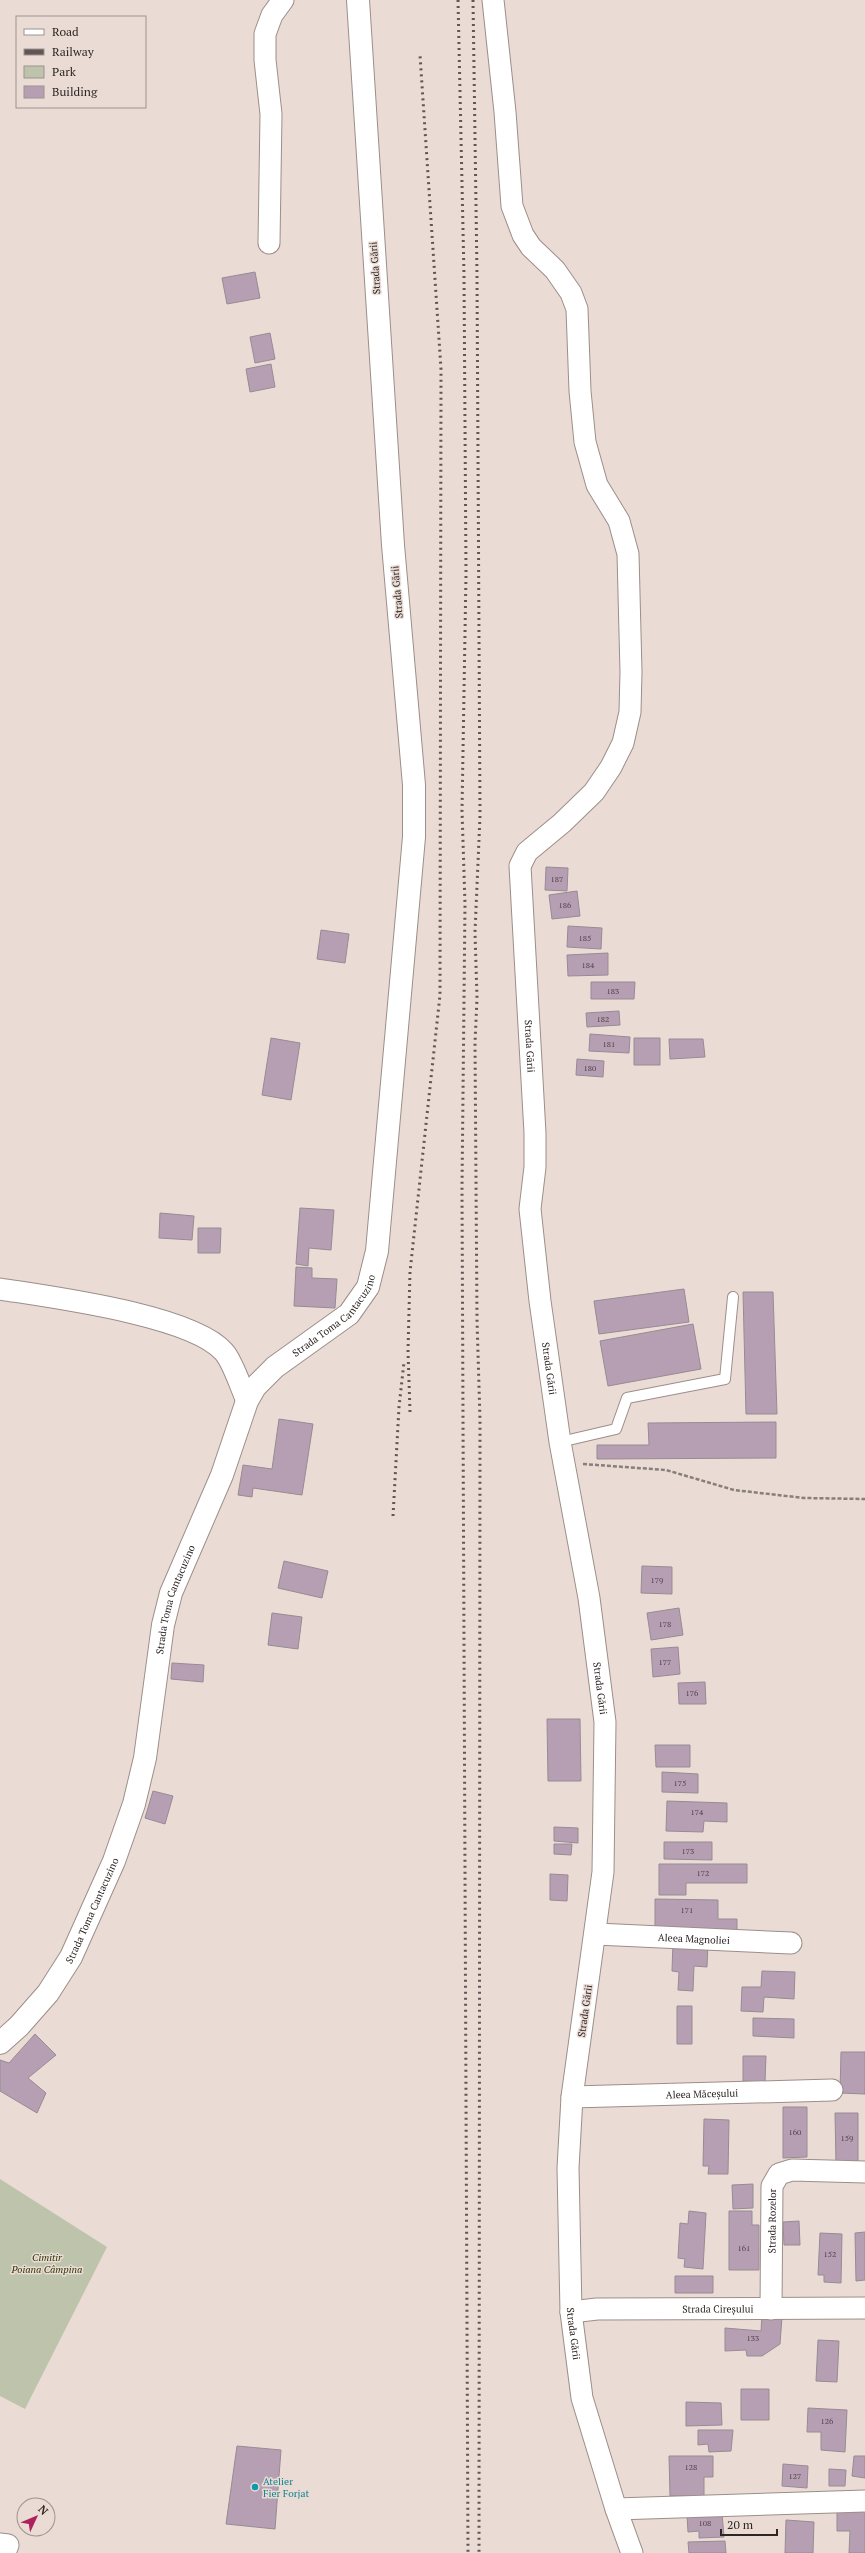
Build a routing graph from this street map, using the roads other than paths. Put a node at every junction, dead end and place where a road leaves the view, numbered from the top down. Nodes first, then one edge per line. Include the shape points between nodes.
1 (283, 0) edge
2 (358, 0) edge
3 (493, 0) edge
4 (269, 243) dead end
5 (385, 1183) joint
6 (0, 1289) edge
7 (733, 1296) dead end
8 (247, 1401) junction
9 (560, 1442) junction
10 (596, 1934) junction
11 (791, 1943) dead end
12 (0, 2044) edge
13 (832, 2090) dead end
14 (572, 2097) junction
15 (865, 2172) edge
16 (865, 2308) edge
17 (771, 2309) junction
18 (571, 2312) junction
19 (865, 2501) edge
20 (616, 2509) junction
21 (0, 2544) edge
22 (5, 2553) edge
23 (632, 2553) edge

1 - 4 street via 272,15 265,34 271,114
2 - 5 street, Strada Gării via 393,545 414,785 414,837
3 - 9 street, Strada Gării via 512,206 523,235 531,247 555,270 571,292 577,309 585,442 597,485 619,521 628,554 630,698 622,743 611,767 594,792 527,852 520,866 535,1132 535,1166 530,1209
5 - 8 street, Strada Toma Cantacuzino via 373,1272 360,1301 339,1323 266,1376
6 - 8 street via 78,1302 184,1326 207,1338 224,1352
7 - 9 lane via 725,1379 627,1398 616,1429
8 - 12 street, Strada Toma Cantacuzino via 222,1475 171,1593 163,1625 144,1758 134,1804 114,1861 71,1957 48,1993
9 - 10 street, Strada Gării via 589,1598 606,1722 603,1872
10 - 11 street, Aleea Magnoliei
10 - 14 street, Strada Gării
13 - 14 street, Aleea Măceșului
14 - 18 street, Strada Gării via 568,2168
15 - 17 street, Strada Rozelor via 792,2170 779,2174 772,2186
16 - 17 street, Strada Cireșului
17 - 18 street, Strada Cireșului via 597,2309
18 - 20 street, Strada Gării via 582,2398
19 - 20 street
20 - 23 street, Strada Gării
21 - 22 street via 8,2545

